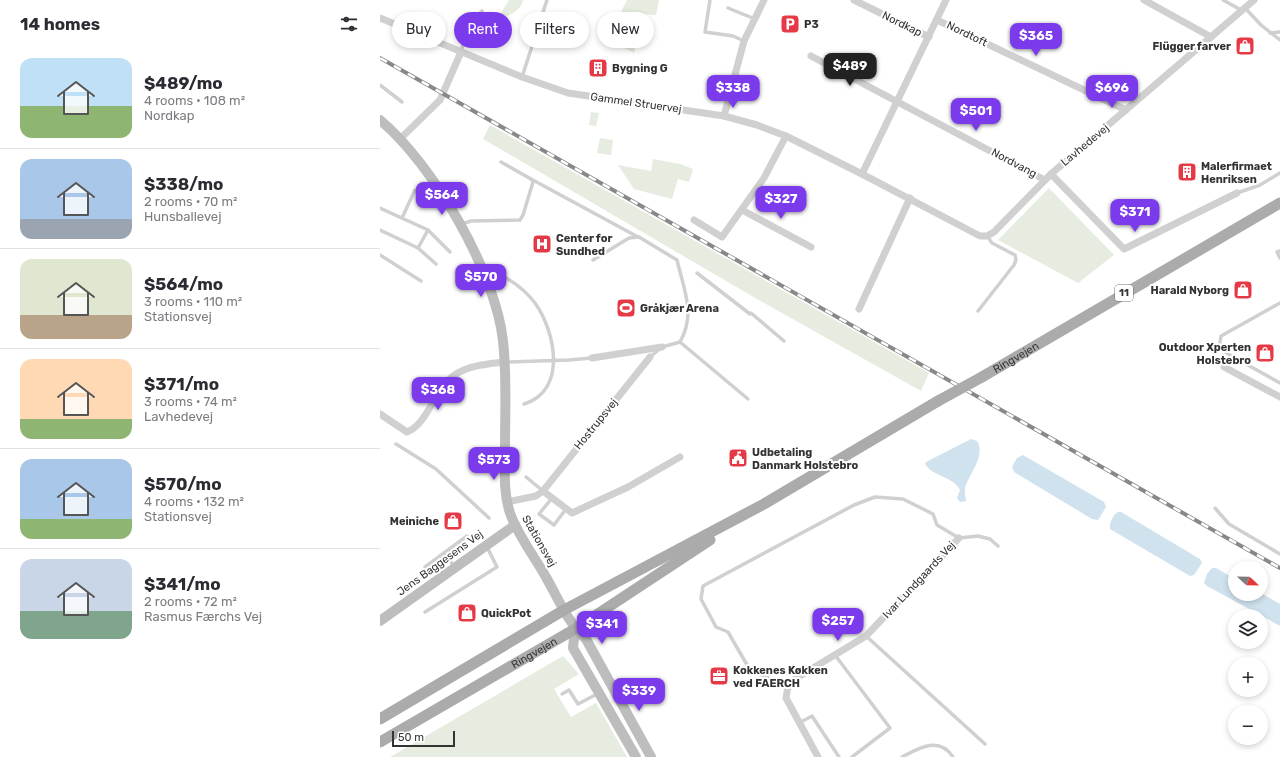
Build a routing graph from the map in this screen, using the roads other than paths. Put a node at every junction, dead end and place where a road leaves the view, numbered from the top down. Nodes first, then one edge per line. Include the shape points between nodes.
1 (548, 0) edge
2 (710, 0) edge
3 (764, 0) edge
4 (854, 0) edge
5 (946, 0) edge
6 (1144, 0) edge
7 (1223, 0) edge
8 (1254, 0) edge
9 (728, 8) dead end
10 (1243, 10) junction
11 (482, 11) dead end
12 (380, 18) edge
13 (755, 19) junction
14 (937, 20) junction
15 (1280, 32) edge
16 (1270, 33) junction
17 (929, 37) junction
18 (1211, 37) junction
19 (1280, 40) edge
20 (744, 41) junction
21 (461, 52) junction
22 (811, 56) dead end
23 (522, 77) junction
24 (380, 85) edge
25 (897, 101) junction
26 (402, 102) dead end
27 (1126, 110) junction
28 (724, 116) junction
29 (380, 120) edge
30 (786, 136) junction
31 (400, 139) junction
32 (501, 162) dead end
33 (1280, 173) edge
34 (862, 174) junction
35 (1048, 177) junction
36 (531, 179) junction
37 (416, 190) dead end
38 (1237, 193) joint
39 (910, 198) junction
40 (1280, 199) edge
41 (1280, 203) edge
42 (380, 208) edge
43 (1267, 209) junction
44 (742, 210) junction
45 (402, 218) junction
46 (694, 220) dead end
47 (460, 225) junction
48 (380, 230) edge
49 (428, 230) junction
50 (984, 236) junction
51 (639, 237) junction
52 (811, 247) dead end
53 (418, 248) junction
54 (1280, 251) edge
55 (450, 252) dead end
56 (380, 255) edge
57 (1280, 258) edge
58 (593, 260) dead end
59 (436, 264) dead end
60 (697, 273) dead end
61 (501, 275) dead end
62 (421, 280) dead end
63 (1280, 303) edge
64 (858, 309) dead end
65 (978, 311) dead end
66 (784, 341) dead end
67 (680, 342) junction
68 (662, 347) junction
69 (1230, 355) junction
70 (650, 357) joint
71 (592, 358) joint
72 (553, 361) junction
73 (504, 362) junction
74 (1224, 367) joint
75 (1280, 383) edge
76 (1280, 397) edge
77 (748, 399) dead end
78 (524, 404) dead end
79 (380, 414) edge
80 (396, 444) dead end
81 (680, 457) dead end
82 (526, 477) dead end
83 (543, 491) junction
84 (552, 498) junction
85 (507, 502) junction
86 (764, 504) junction
87 (1215, 508) dead end
88 (566, 509) junction
89 (489, 518) dead end
90 (515, 525) junction
91 (467, 536) dead end
92 (959, 538) junction
93 (485, 544) junction
94 (998, 546) dead end
95 (444, 553) junction
96 (1280, 554) edge
97 (425, 567) dead end
98 (455, 567) junction
99 (564, 610) junction
100 (425, 612) dead end
101 (380, 620) edge
102 (575, 629) junction
103 (866, 636) junction
104 (835, 654) junction
105 (788, 686) junction
106 (600, 693) junction
107 (562, 694) dead end
108 (380, 719) edge
109 (799, 723) junction
110 (380, 742) edge
111 (985, 744) dead end
112 (636, 757) edge
113 (651, 757) edge
114 (818, 757) edge
115 (838, 757) edge
116 (852, 757) edge
117 (902, 757) edge
118 (953, 757) edge

1 - 23 lane
2 - 20 lane via 705,32 733,36
3 - 13 street
4 - 17 street, Nordkap
5 - 14 street, Nordkap
6 - 18 street
7 - 10 lane
8 - 10 street, Lavhedevej
9 - 13 lane
10 - 16 lane
10 - 18 street, Lavhedevej
11 - 21 lane via 468,27
12 - 21 street, Gammel Struervej
13 - 20 street
14 - 17 street, Nordkap
14 - 27 street, Nordtoft
15 - 16 lane
16 - 19 lane
17 - 25 street, Nordkap
18 - 27 street, Lavhedevej
20 - 28 street
21 - 23 street, Gammel Struervej
21 - 31 street via 440,100
22 - 25 street
23 - 28 street, Gammel Struervej via 568,93
24 - 26 lane
25 - 34 street, Nordkap
25 - 35 street, Nordvang
27 - 35 street, Lavhedevej
28 - 30 street, Gammel Struervej
29 - 31 street, Stationsvej
30 - 34 street, Gammel Struervej
30 - 44 street via 764,178
31 - 47 street, Stationsvej via 440,190
32 - 36 lane
33 - 38 lane via 1260,185
34 - 39 street, Gammel Struervej
35 - 38 street, Lavhedevej via 1124,249
35 - 50 street, Lavhedevej via 994,232
36 - 47 lane via 533,182 520,220 471,221
36 - 51 lane
37 - 45 lane
39 - 50 street, Gammel Struervej
39 - 64 street
40 - 43 main road, Ringvejen / 11
41 - 43 main road, Ringvejen / 11
42 - 45 lane
43 - 86 main road, Ringvejen / 11, bridge
44 - 46 street via 722,237
44 - 52 street
45 - 49 lane
47 - 73 street, Stationsvej via 482,268 495,305 503,340
48 - 53 lane
49 - 53 lane
49 - 55 lane
50 - 65 lane via 1015,255 1016,260
51 - 58 lane via 629,238
51 - 67 lane via 677,260 689,313 687,330
53 - 59 lane
54 - 57 lane via 1277,252
56 - 62 lane
60 - 66 lane
61 - 72 lane via 518,285 537,306 550,332
63 - 69 lane via 1221,336 1219,348
67 - 68 lane
67 - 77 lane
68 - 70 lane
68 - 71 street
69 - 74 lane
69 - 75 lane
70 - 83 street, Hostrupsvej
71 - 72 lane
72 - 73 lane
72 - 78 lane via 547,385 538,396
73 - 79 street via 476,366 457,374 439,391 415,429 407,432
73 - 85 street, Stationsvej via 504,474
74 - 76 street
80 - 89 lane via 436,469
81 - 88 street via 595,503 572,513
82 - 83 lane
83 - 84 street
83 - 85 street, Hostrupsvej via 536,496
84 - 88 street
84 - 88 lane via 539,514 554,525
85 - 90 street, Stationsvej
86 - 99 main road, Ringvejen / 11
86 - 102 main road, Ringvejen / 11
87 - 96 lane via 1229,524
90 - 93 street, Jens Baggesens Vej
90 - 99 street, Stationsvej
91 - 95 lane
92 - 94 lane via 984,537
92 - 103 street, Ivar Lundgaards Vej
92 - 105 lane via 937,525 933,514 903,499 875,497 854,505 703,586 701,599 716,627 728,632 750,670
93 - 98 street, Jens Baggesens Vej
93 - 100 lane via 496,567
95 - 97 lane
95 - 98 lane
98 - 101 street, Jens Baggesens Vej
99 - 102 street, Stationsvej
99 - 108 main road, Ringvejen / 11
102 - 106 street via 573,648
102 - 110 main road, Ringvejen / 11
102 - 113 street, Stationsvej via 586,639
103 - 104 street, Ivar Lundgaards Vej
103 - 111 lane
104 - 105 street, Ivar Lundgaards Vej via 795,678
104 - 116 lane via 890,728
105 - 109 street via 786,698
106 - 107 lane via 578,704 569,690
106 - 112 street
109 - 114 street
109 - 115 lane via 812,716
117 - 118 lane via 932,744 941,746

